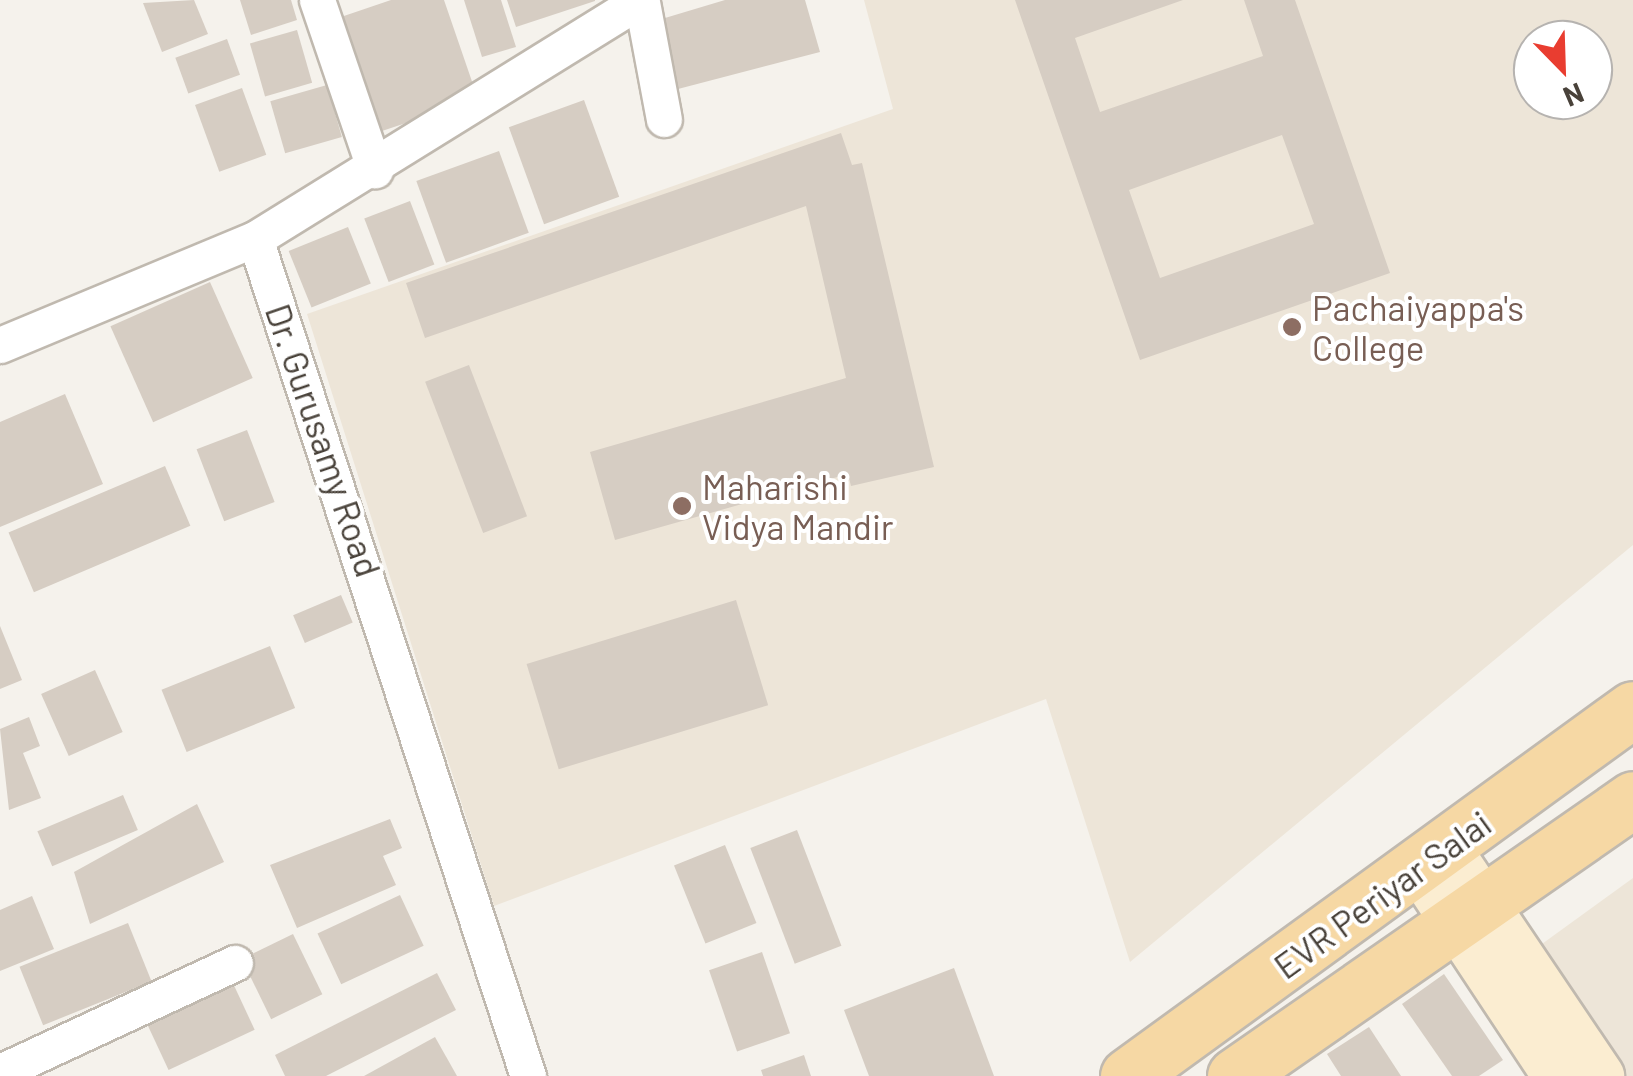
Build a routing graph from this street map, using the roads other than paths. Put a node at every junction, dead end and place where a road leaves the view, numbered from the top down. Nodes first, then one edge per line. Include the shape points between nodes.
1 (317, 0) edge
2 (642, 1) edge
3 (664, 118) dead end
4 (375, 170) junction
5 (255, 238) junction
6 (0, 345) edge
7 (1633, 709) edge
8 (1633, 798) edge
9 (1433, 859) junction
10 (1470, 912) junction
11 (235, 963) dead end
12 (0, 1072) edge
13 (528, 1076) edge
14 (1128, 1076) edge
15 (1235, 1076) edge
16 (1557, 1076) edge
17 (1600, 1076) edge

1 - 4 street
2 - 3 street
2 - 4 street
4 - 5 street
5 - 6 street
5 - 13 street, Dr. Gurusamy Road
7 - 9 main road, EVR Periyar Salai
8 - 10 main road, EVR Periyar Salai
9 - 10 main road
9 - 14 main road, EVR Periyar Salai
10 - 15 main road, EVR Periyar Salai
10 - 16 main road
10 - 17 main road
11 - 12 street

